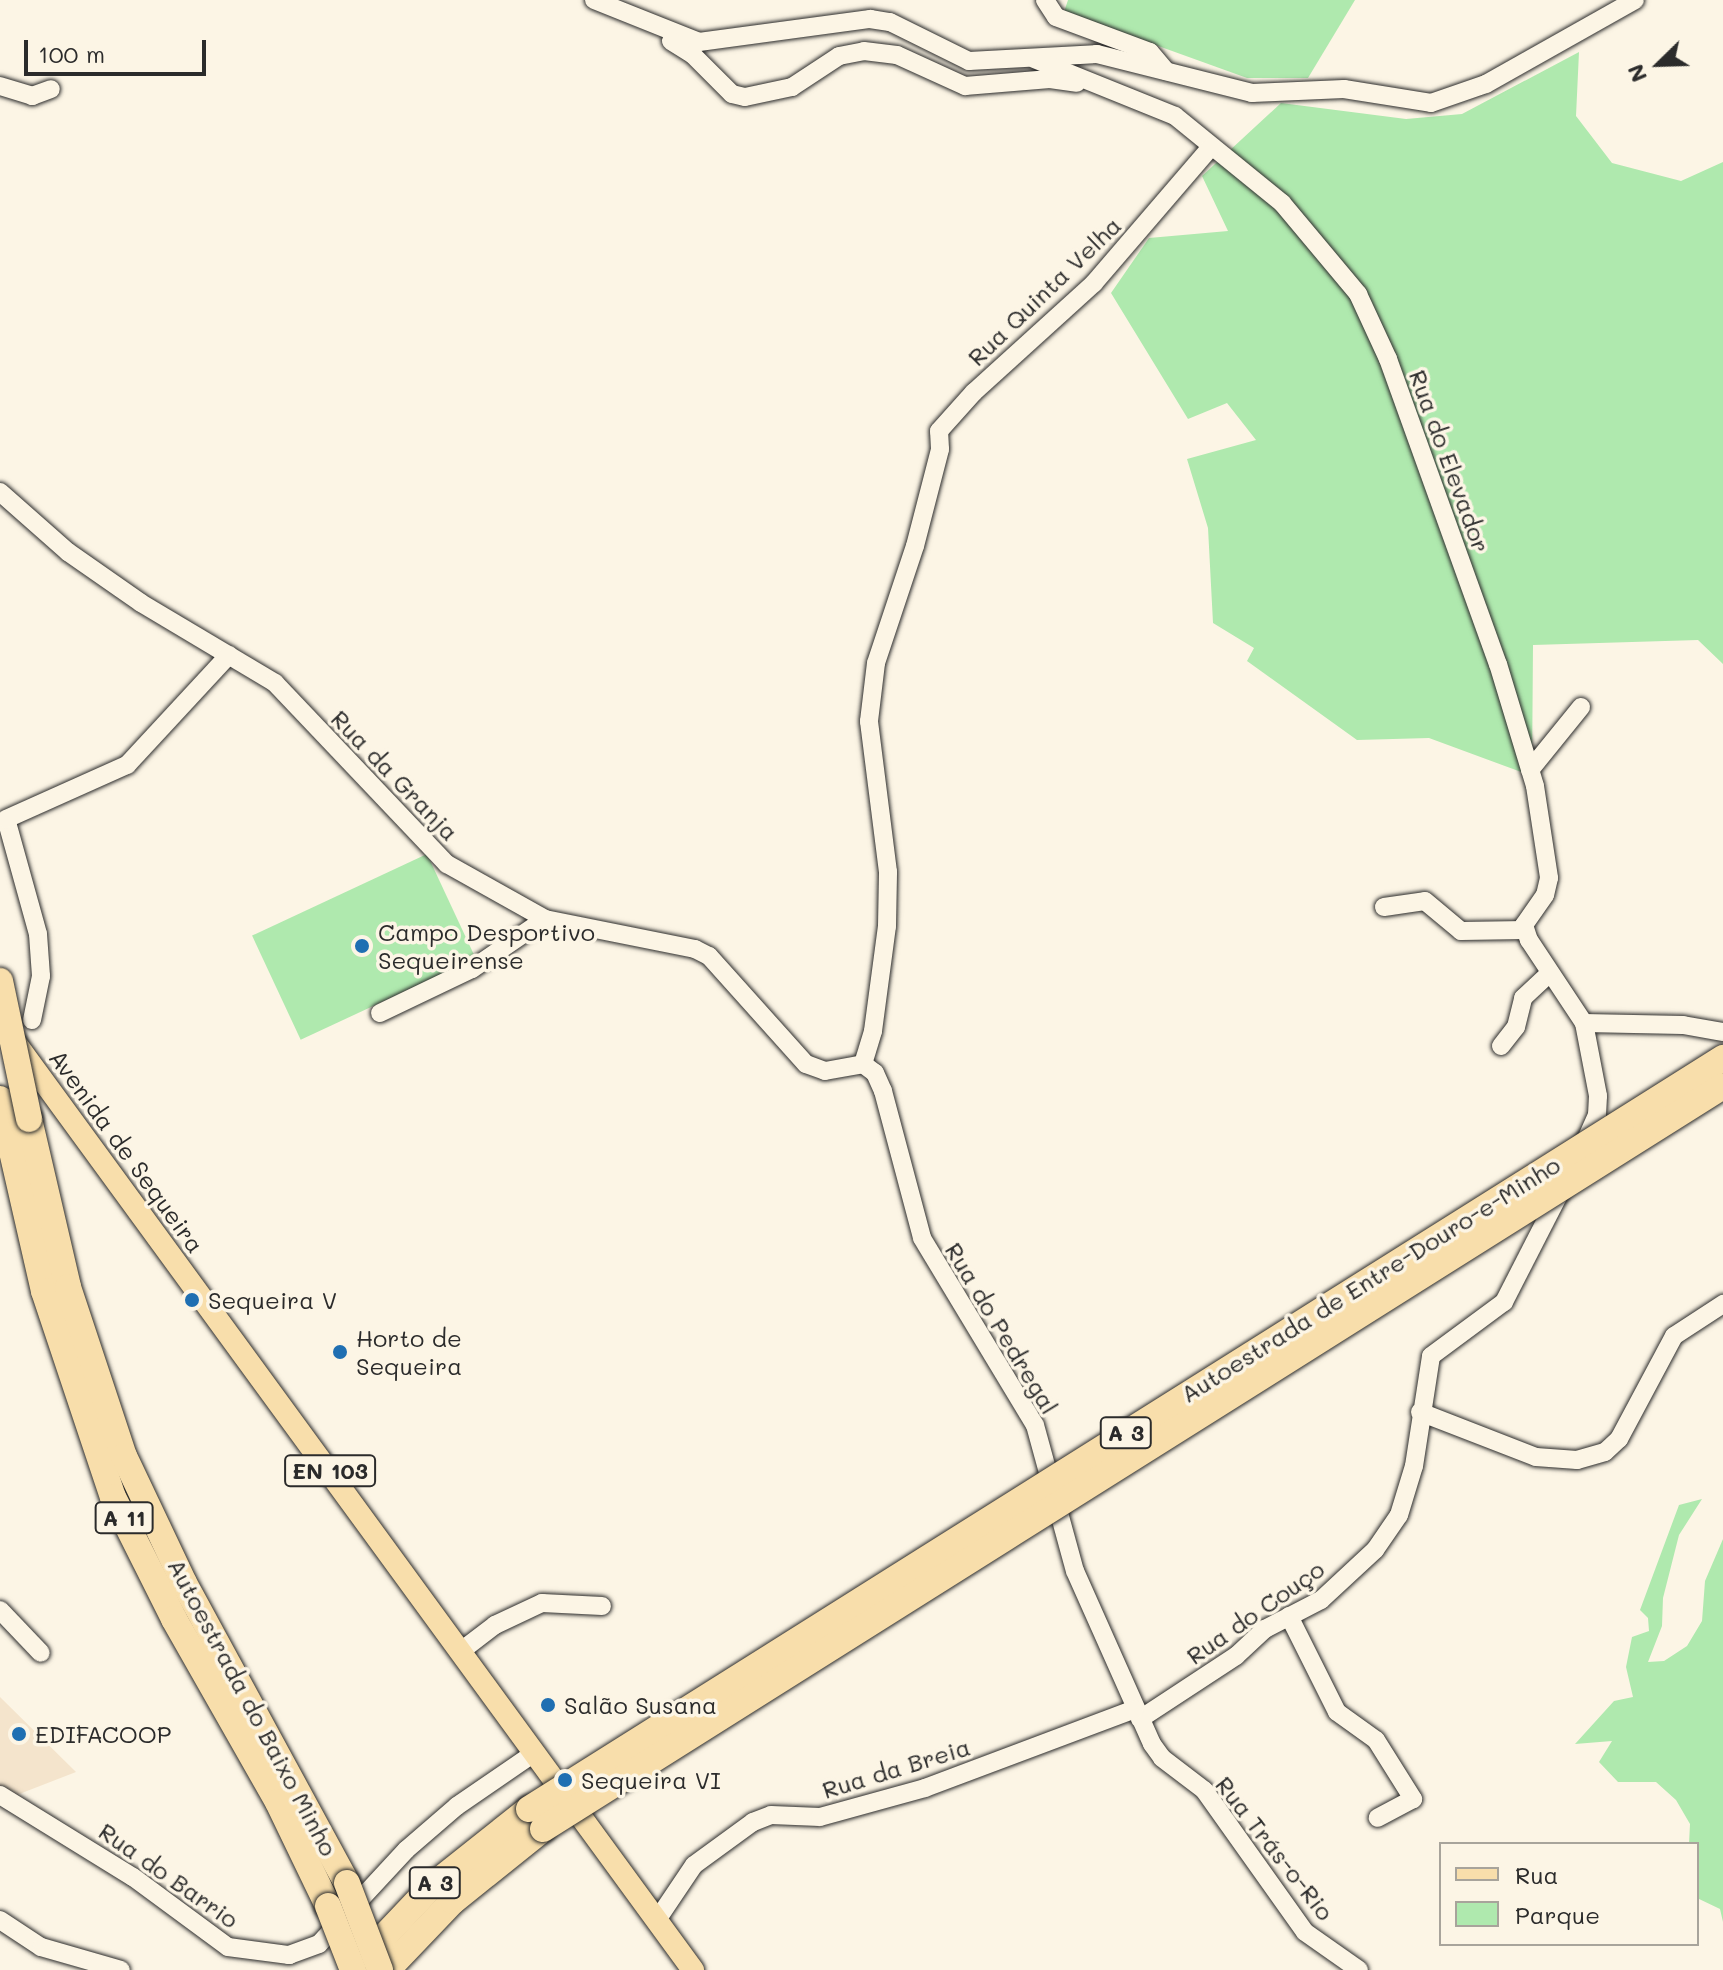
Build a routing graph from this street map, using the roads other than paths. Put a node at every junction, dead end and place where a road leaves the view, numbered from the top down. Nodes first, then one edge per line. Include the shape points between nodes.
1 (594, 0) edge
2 (633, 0) edge
3 (1045, 0) edge
4 (1635, 0) edge
5 (640, 20) junction
6 (1034, 59) junction
7 (1166, 71) junction
8 (1095, 84) junction
9 (0, 86) edge
10 (51, 89) dead end
11 (1211, 147) junction
12 (0, 492) edge
13 (229, 655) junction
14 (1581, 707) dead end
15 (1530, 770) junction
16 (1384, 907) dead end
17 (545, 919) junction
18 (1525, 930) junction
19 (1550, 973) junction
20 (0, 981) edge
21 (380, 1013) dead end
22 (32, 1020) dead end
23 (0, 1021) edge
24 (1584, 1023) junction
25 (1723, 1032) edge
26 (1501, 1046) dead end
27 (1723, 1058) edge
28 (863, 1064) junction
29 (1723, 1086) edge
30 (0, 1099) edge
31 (1723, 1304) edge
32 (1420, 1412) junction
33 (602, 1606) dead end
34 (0, 1610) edge
35 (1289, 1616) junction
36 (461, 1651) junction
37 (41, 1653) dead end
38 (1138, 1714) junction
39 (534, 1753) junction
40 (0, 1795) edge
41 (1378, 1818) dead end
42 (536, 1819) junction
43 (0, 1920) edge
44 (657, 1920) junction
45 (288, 1962) edge
46 (121, 1970) edge
47 (353, 1970) edge
48 (380, 1970) edge
49 (387, 1970) edge
50 (693, 1970) edge
51 (1359, 1970) edge

1 - 5 street
2 - 5 street
3 - 7 street via 1056,17 1150,52
4 - 7 street via 1486,84 1431,103 1344,89 1252,93
5 - 6 street via 699,42 870,19 890,22 969,61
5 - 8 street via 693,55 732,94 745,97 792,87 839,56 864,51 897,55 965,86 1050,79
6 - 7 street via 1097,54
6 - 8 street, Rua do Elevador
8 - 11 street, Rua do Elevador via 1175,116
9 - 10 street via 32,96
11 - 15 street, Rua do Elevador via 1282,203 1358,294 1388,359
11 - 28 street, Rua Quinta Velha via 1094,283 1019,348 939,431 940,449 915,546 874,678 869,721 888,872 887,926 873,1031
12 - 13 street, Rua da Granja via 80,561
13 - 17 street, Rua da Granja via 275,683 447,864
13 - 22 street via 127,765 6,819 38,934 41,976
14 - 15 street
15 - 18 street, Rua do Elevador via 1549,878 1545,895 1525,920
16 - 18 street via 1425,901 1461,931
17 - 21 street via 472,969
17 - 28 street, Rua da Granja via 695,949 709,956 806,1064 825,1071
18 - 19 street
19 - 24 street
19 - 26 street via 1523,998 1516,1027
20 - 48 highway, Autoestrada do Baixo Minho / A 11, bridge via 68,1287 124,1456 184,1583 347,1883
23 - 36 main road, Avenida de Sequeira / EN 103
24 - 25 street via 1683,1025
24 - 32 street, Rua do Couço via 1597,1115 1511,1293 1431,1356
27 - 42 highway, Autoestrada de Entre-Douro-e-Minho / A 3, bridge
28 - 38 street, Rua do Pedregal via 875,1073 883,1091 922,1238 1035,1425 1075,1571
29 - 42 highway, Autoestrada de Entre-Douro-e-Minho / A 3, bridge
30 - 47 highway, Autoestrada do Baixo Minho / A 11, bridge via 44,1291 113,1497 174,1619 278,1802
31 - 32 street via 1674,1336 1619,1439 1605,1452 1577,1460 1536,1457
32 - 35 street, Rua do Couço via 1414,1466 1399,1515 1375,1550 1321,1600
33 - 36 street via 542,1603 495,1625
34 - 37 street
35 - 38 street, Rua do Couço
35 - 41 street via 1337,1712 1376,1740 1413,1799
36 - 39 main road, Avenida de Sequeira / EN 103
38 - 44 street, Rua da Breia via 925,1788 820,1817 771,1815 753,1822 694,1865
38 - 51 street, Rua Trás-o-Rio via 1162,1758 1204,1790 1305,1932
39 - 44 main road, Avenida de Sequeira / EN 103
39 - 45 street, Rua do Barrio via 457,1806 406,1850 319,1944
40 - 45 street, Rua do Barrio via 96,1852 228,1947
42 - 47 highway, Autoestrada de Entre-Douro-e-Minho / A 3 via 431,1887
42 - 49 highway, Autoestrada de Entre-Douro-e-Minho / A 3
43 - 46 street via 41,1947
44 - 50 main road, Avenida de Sequeira / EN 103

